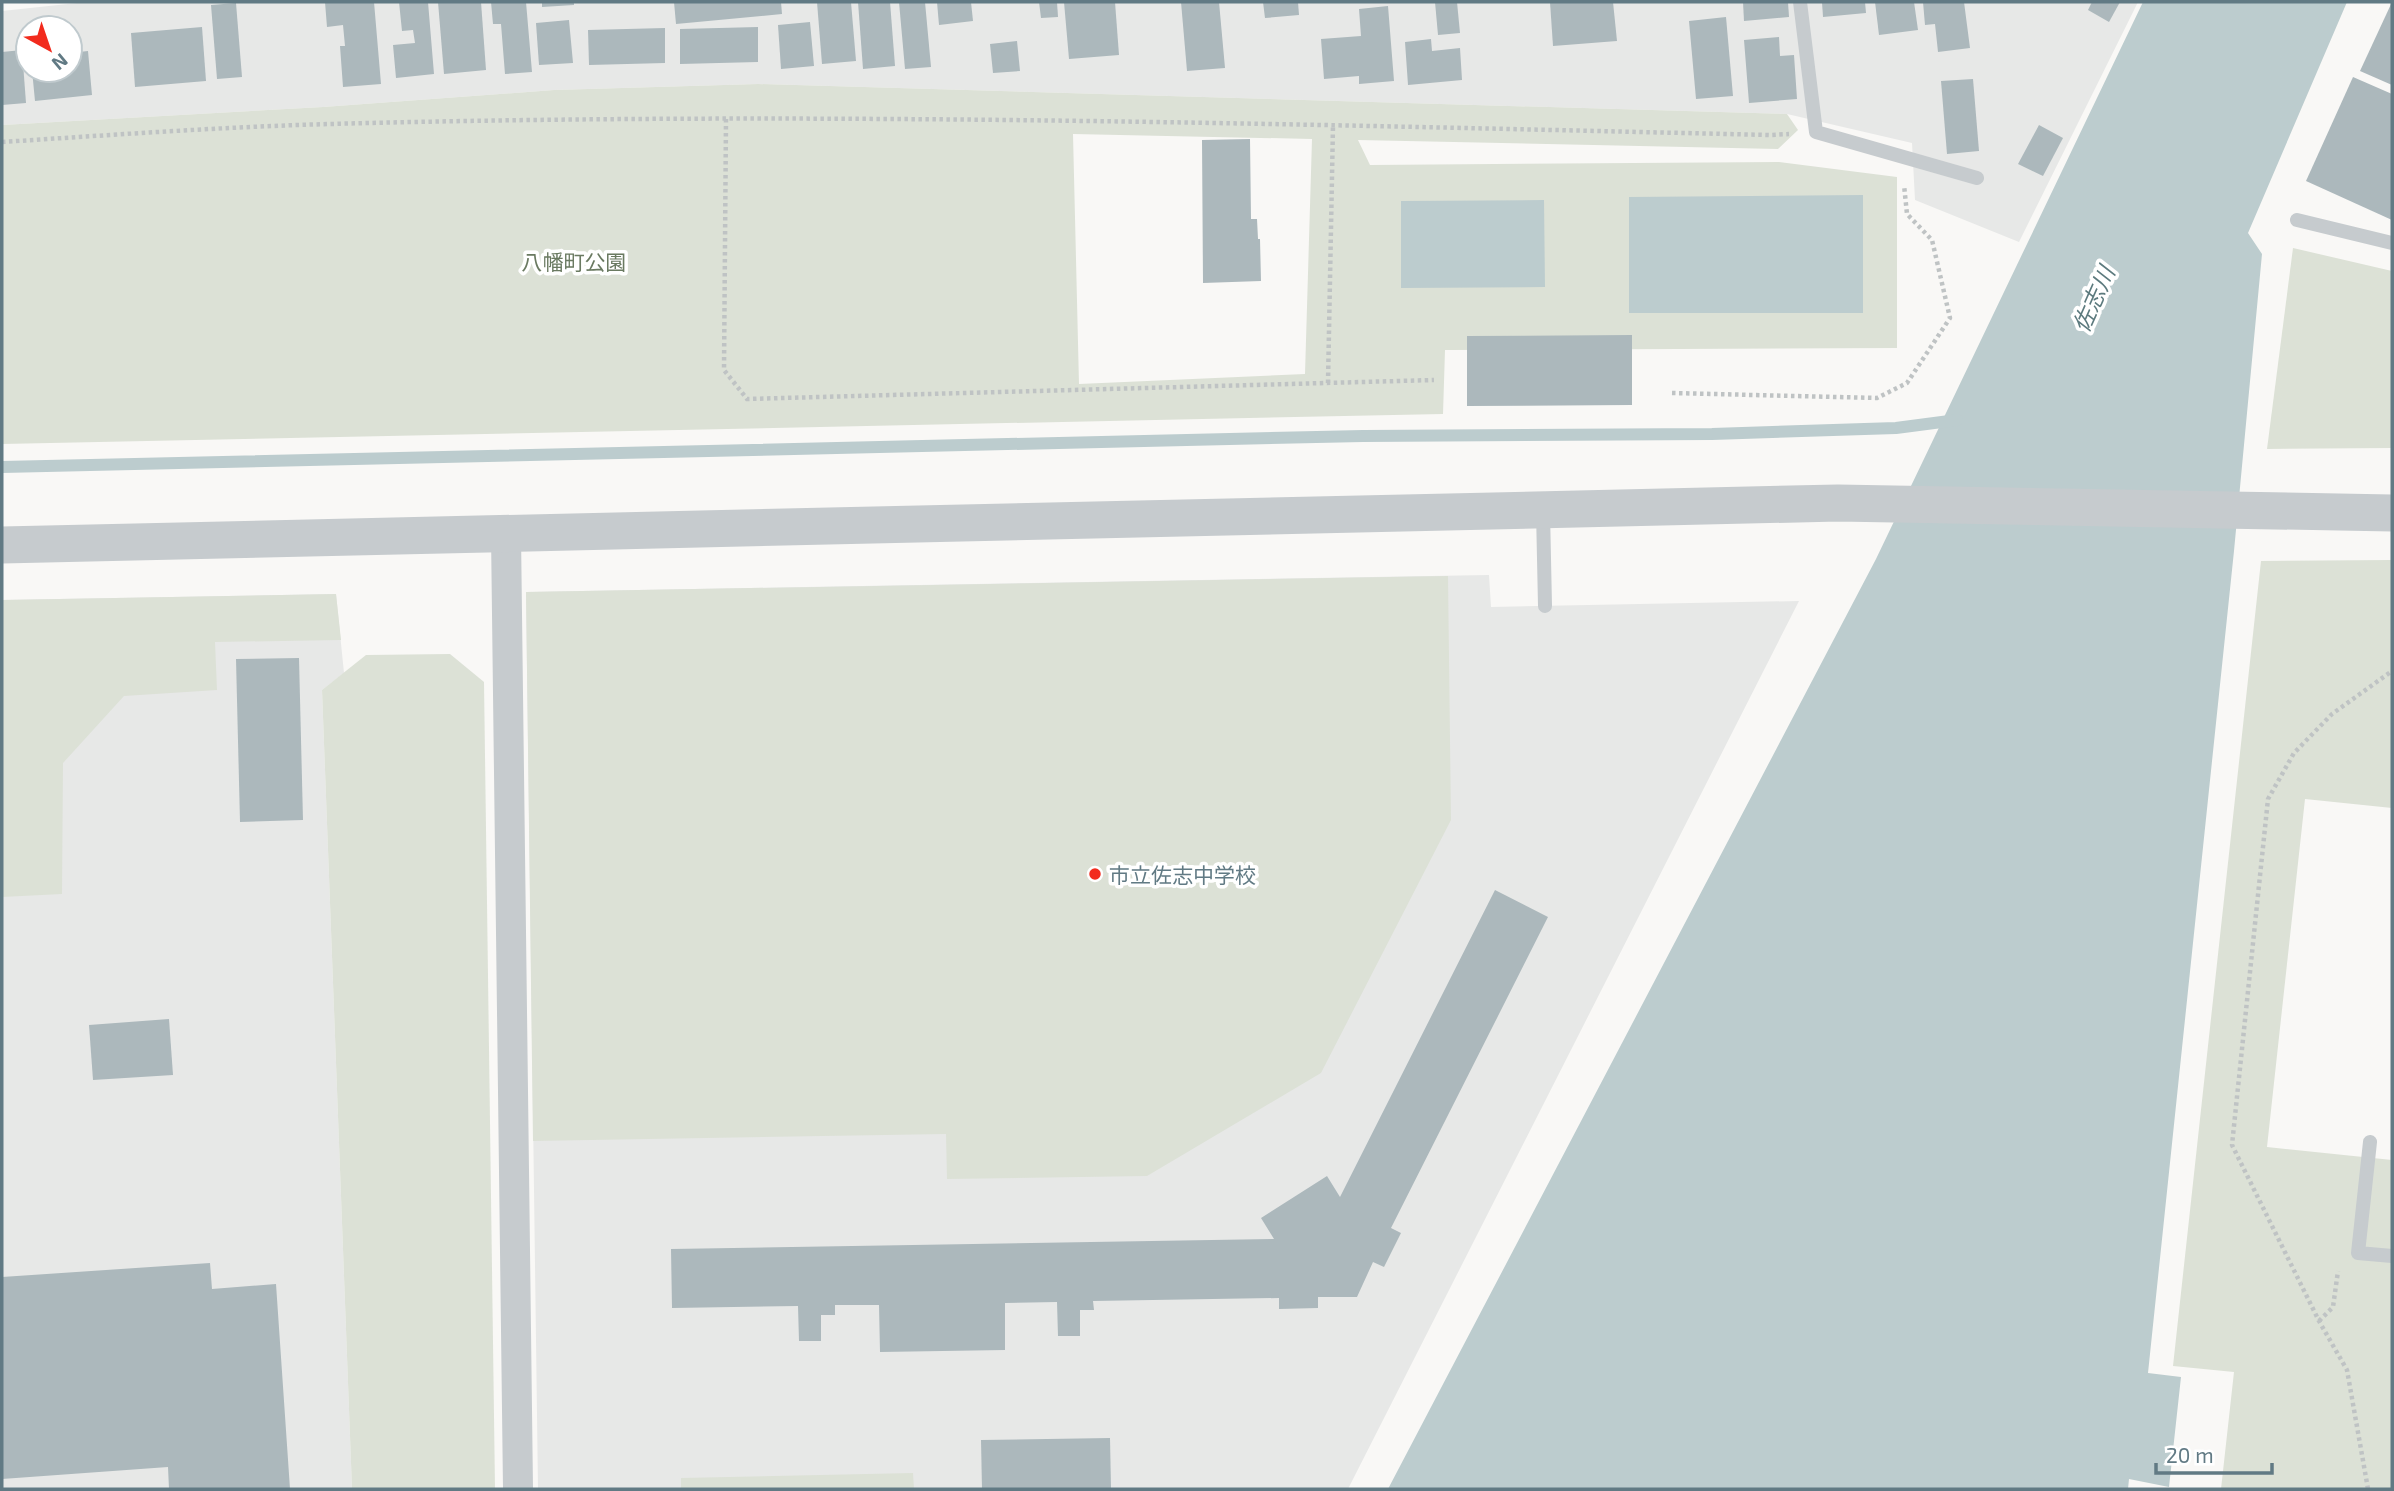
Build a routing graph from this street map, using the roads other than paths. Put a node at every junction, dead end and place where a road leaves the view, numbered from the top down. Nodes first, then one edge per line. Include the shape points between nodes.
1 (1800, 2) edge
2 (1977, 178) dead end
3 (2297, 220) dead end
4 (2392, 243) edge
5 (1543, 510) junction
6 (2392, 513) edge
7 (506, 534) junction
8 (2, 545) edge
9 (1545, 606) dead end
10 (2371, 1142) dead end
11 (2392, 1256) edge
12 (518, 1489) edge

1 - 2 lane via 1816,132
3 - 4 lane
5 - 6 street via 1838,503
5 - 7 street
5 - 9 lane
7 - 8 street
7 - 12 street
10 - 11 lane via 2358,1253

